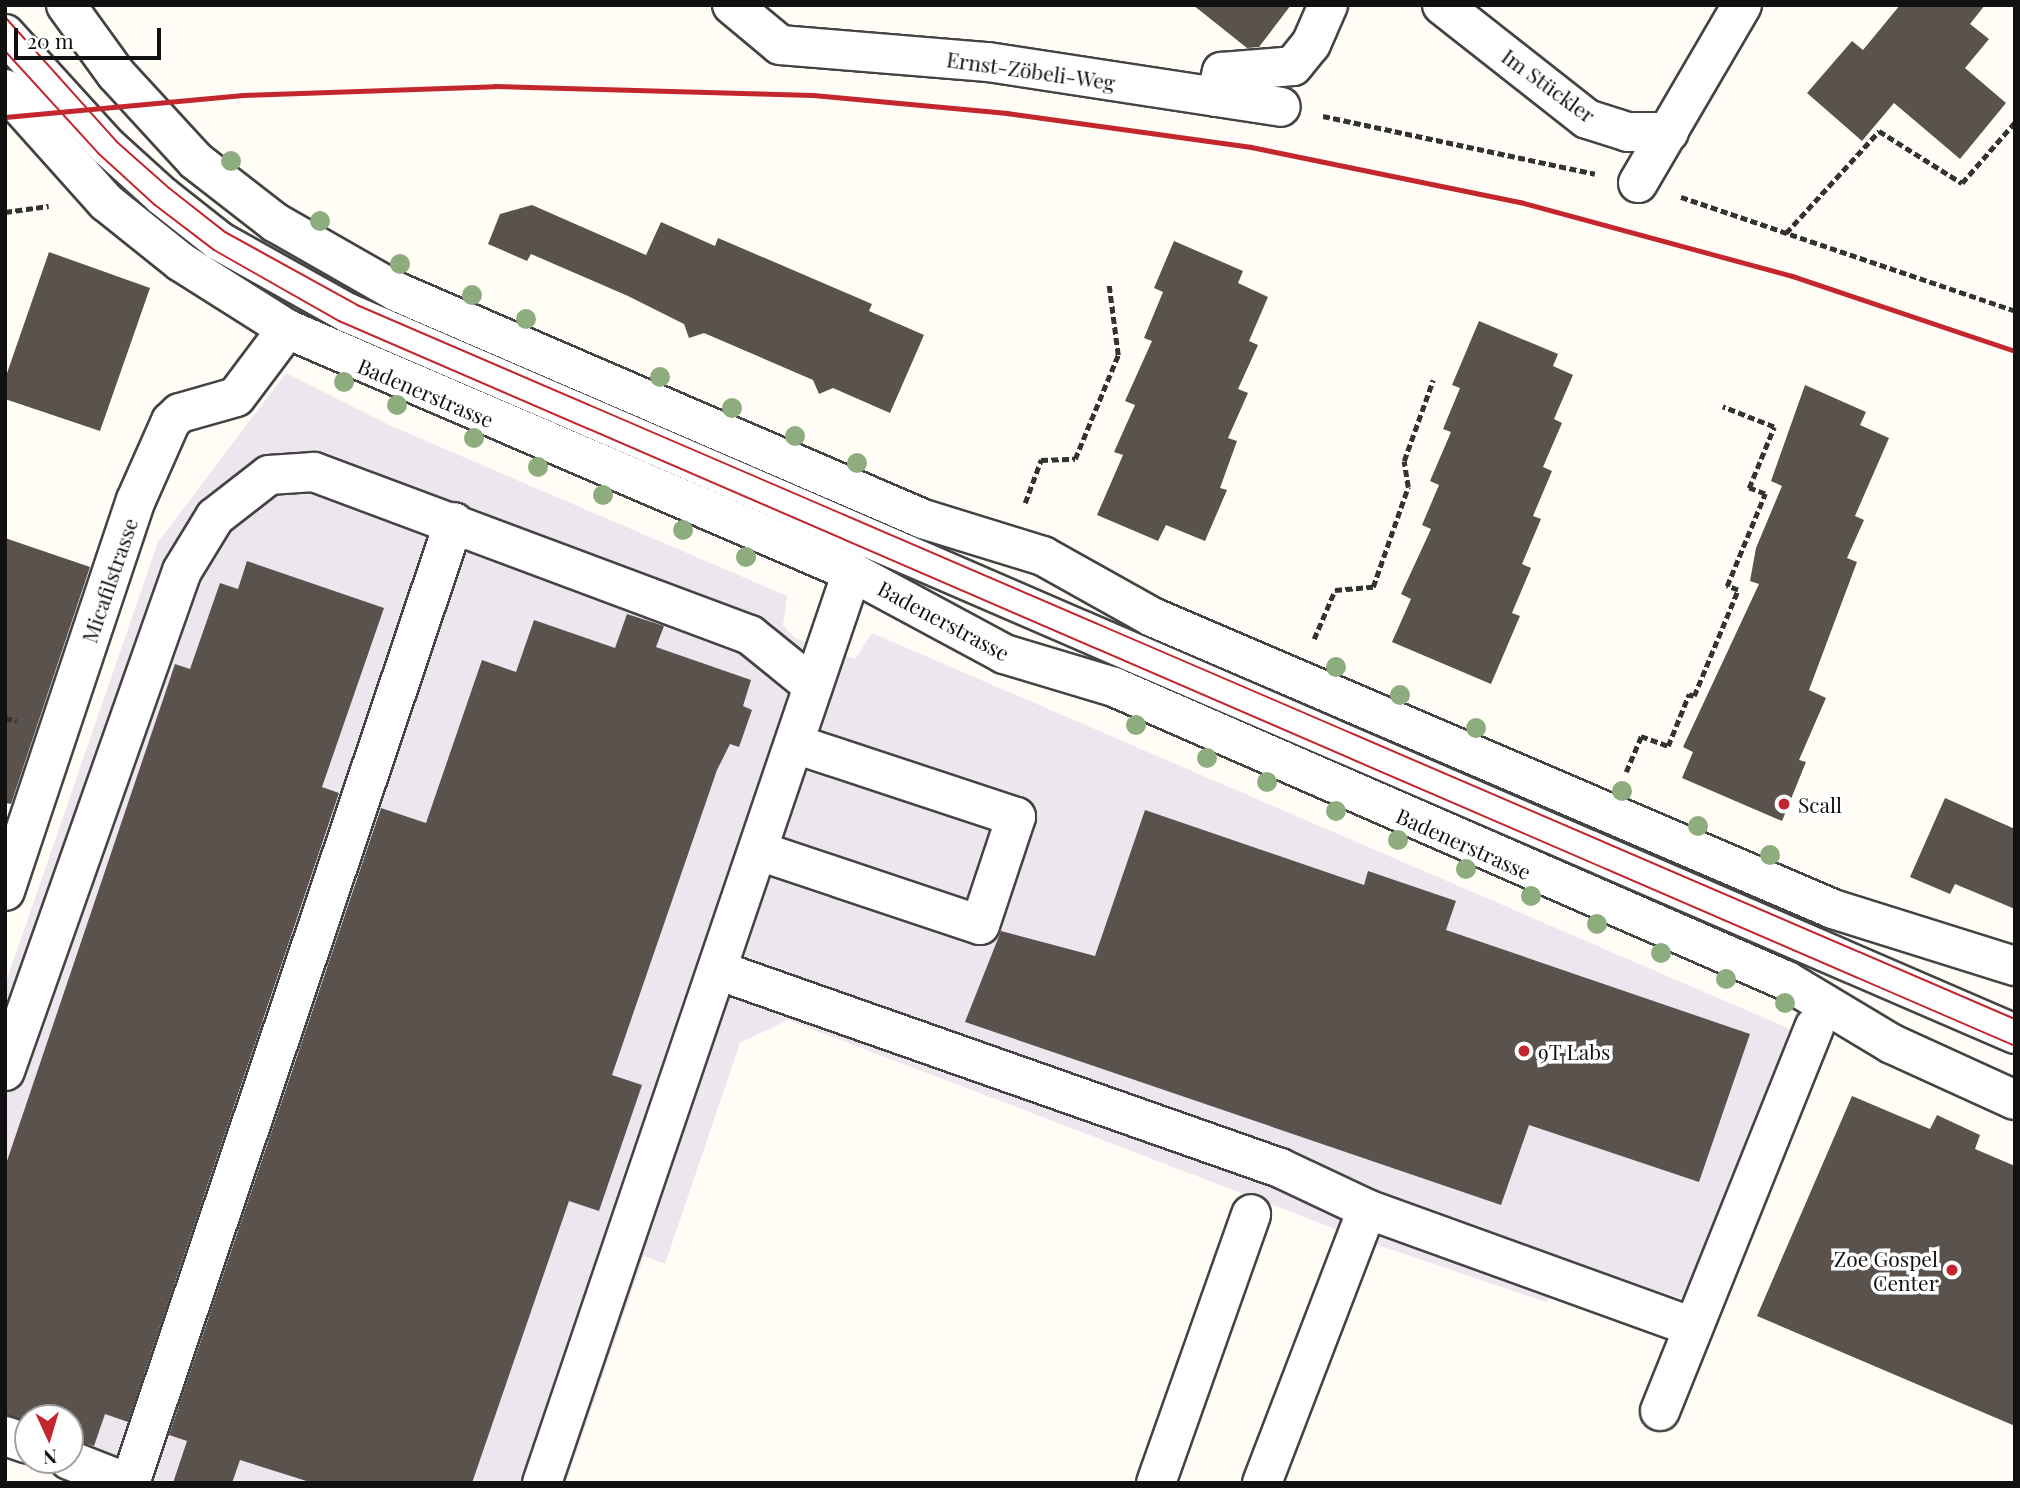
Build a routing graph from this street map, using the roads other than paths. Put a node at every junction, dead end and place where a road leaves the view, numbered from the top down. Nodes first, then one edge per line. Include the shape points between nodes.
1 (66, 5) edge
2 (732, 5) edge
3 (1328, 5) edge
4 (1442, 5) edge
5 (1742, 5) edge
6 (5, 34) edge
7 (5, 89) edge
8 (1216, 97) junction
9 (1281, 107) dead end
10 (1669, 132) junction
11 (1638, 183) dead end
12 (287, 328) junction
13 (454, 522) junction
14 (852, 572) junction
15 (813, 686) junction
16 (794, 744) junction
17 (760, 851) junction
18 (5, 891) edge
19 (2015, 966) edge
20 (720, 971) junction
21 (1814, 1027) dead end
22 (2015, 1034) edge
23 (5, 1071) edge
24 (2015, 1100) edge
25 (1367, 1209) junction
26 (1251, 1214) dead end
27 (1693, 1327) junction
28 (1660, 1411) dead end
29 (84, 1466) edge
30 (129, 1483) edge
31 (541, 1483) edge
32 (1156, 1483) edge
33 (1262, 1483) edge

1 - 19 street via 116,74 195,161 276,223 397,292 923,519 1043,556 1153,617 1833,909
2 - 8 street, Ernst-Zöbeli-Weg via 780,45 988,62
3 - 8 street via 1311,44 1293,66 1222,72
4 - 10 street, Im Stückler via 1587,119 1628,132
5 - 10 street
6 - 22 street via 108,147 162,196 219,241 348,313
7 - 12 street, Badenerstrasse via 106,202 181,262
8 - 9 street, Ernst-Zöbeli-Weg
10 - 11 street
12 - 14 street, Badenerstrasse
12 - 18 street, Micafilstrasse via 236,397 180,412 170,421 136,500
13 - 15 street via 750,635
13 - 23 street via 314,472 269,475 215,517 182,571
13 - 30 street
14 - 15 street
14 - 24 street, Badenerstrasse via 1004,654 1114,687 1787,981 1892,1044
15 - 16 street
16 - 17 street
16 - 17 street via 1016,817 980,925
17 - 20 street
20 - 25 street via 1280,1168
20 - 31 street
21 - 27 street
25 - 27 street
25 - 33 street
26 - 32 street
27 - 28 street
29 - 30 street

